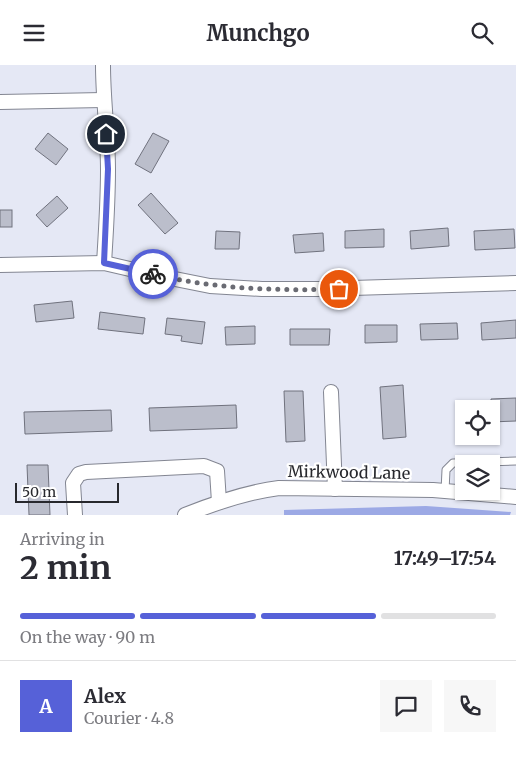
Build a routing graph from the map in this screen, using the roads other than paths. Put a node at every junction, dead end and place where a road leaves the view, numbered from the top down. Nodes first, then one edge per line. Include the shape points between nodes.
1 (103, 65) edge
2 (103, 100) junction
3 (0, 102) edge
4 (104, 263) junction
5 (0, 265) edge
6 (516, 283) edge
7 (331, 393) dead end
8 (516, 461) edge
9 (335, 489) junction
10 (445, 491) junction
11 (516, 497) edge
12 (219, 502) junction
13 (75, 515) edge
14 (185, 515) edge

1 - 2 street
2 - 3 street
2 - 4 street via 108,169
4 - 5 street
4 - 6 street via 210,285 262,289
7 - 9 street
8 - 10 lane via 453,463 446,469
9 - 10 street, Mirkwood Lane
9 - 12 street, Mirkwood Lane via 279,488
10 - 11 street, Mirkwood Lane
12 - 13 street via 217,471 204,466 86,472 79,474 73,483
12 - 14 street, Mirkwood Lane

